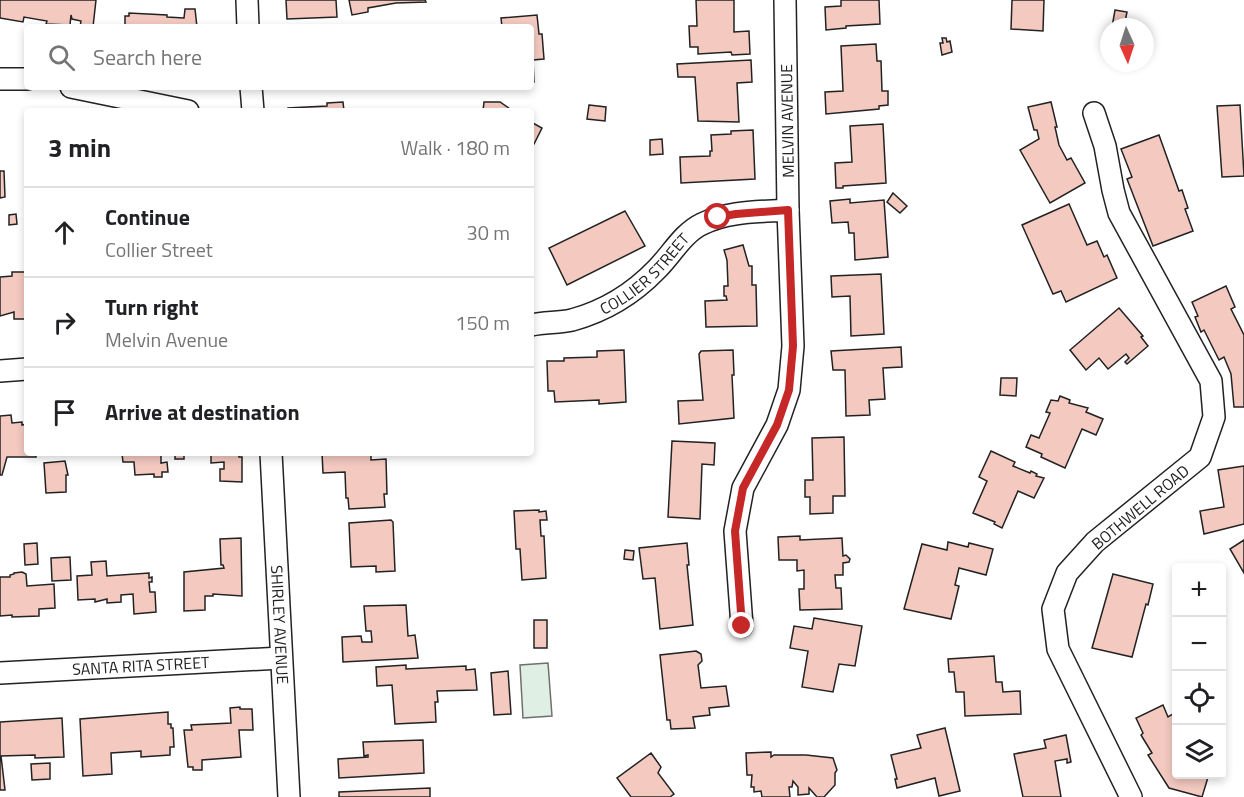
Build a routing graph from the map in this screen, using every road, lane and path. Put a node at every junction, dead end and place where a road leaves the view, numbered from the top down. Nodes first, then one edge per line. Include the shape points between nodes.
1 (247, 0) edge
2 (785, 0) edge
3 (248, 24) edge
4 (0, 79) edge
5 (24, 79) edge
6 (86, 90) edge
7 (251, 90) edge
8 (174, 108) edge
9 (253, 108) edge
10 (1094, 113) dead end
11 (788, 210) junction
12 (534, 325) edge
13 (24, 369) edge
14 (0, 371) edge
15 (271, 456) edge
16 (742, 626) dead end
17 (281, 658) junction
18 (0, 673) edge
19 (289, 797) edge
20 (1131, 797) edge

1 - 3 street
2 - 11 street, MELVIN AVENUE
4 - 5 street
6 - 8 street
7 - 9 street
10 - 20 street, BOTHWELL ROAD via 1119,213 1210,381 1214,417 1200,457 1095,542 1067,573 1053,609 1058,649
11 - 12 street, COLLIER STREET via 718,217 700,225 641,285 609,308 571,320
11 - 16 street, MELVIN AVENUE via 793,346 789,390 777,425 743,488 735,531
13 - 14 street
15 - 17 street, SHIRLEY AVENUE
17 - 18 street, SANTA RITA STREET
17 - 19 street, SHIRLEY AVENUE

